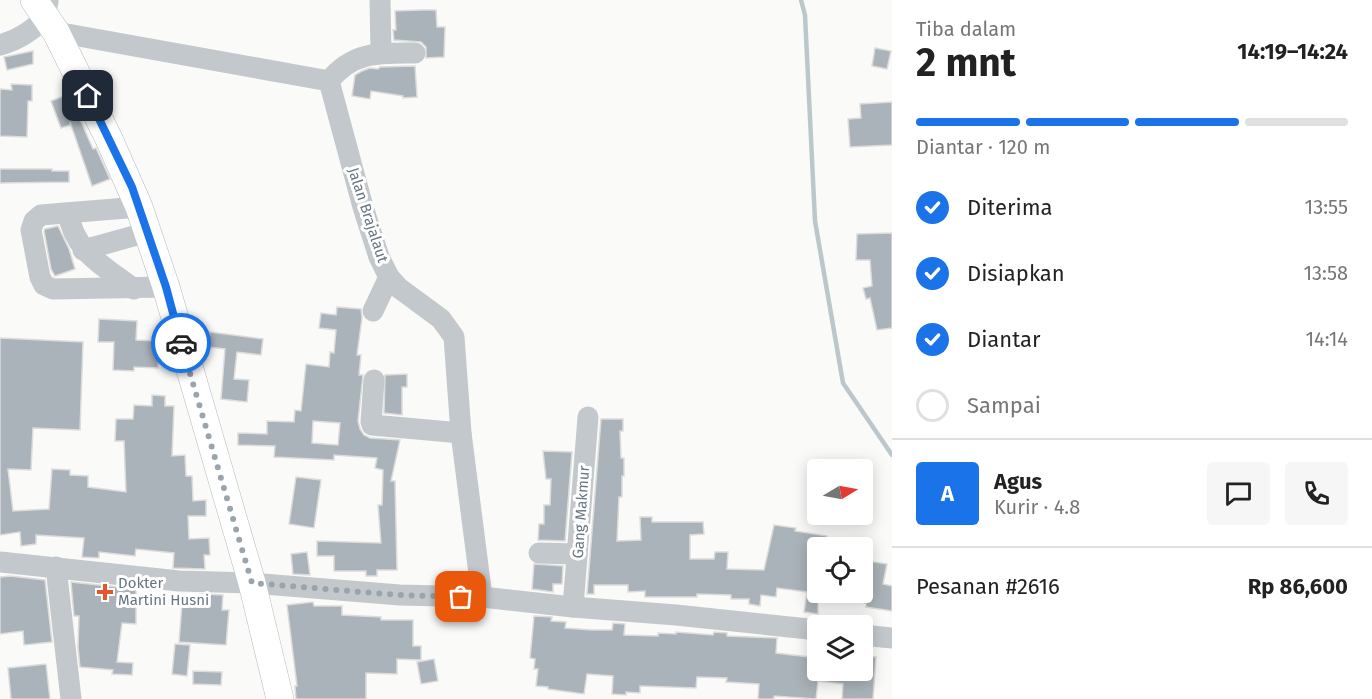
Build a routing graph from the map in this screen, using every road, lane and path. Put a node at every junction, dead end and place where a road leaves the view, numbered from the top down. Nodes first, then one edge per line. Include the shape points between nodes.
1 (380, 0) edge
2 (45, 12) edge
3 (0, 45) edge
4 (381, 53) junction
5 (415, 53) dead end
6 (339, 71) junction
7 (68, 213) junction
8 (143, 220) junction
9 (83, 250) junction
10 (389, 277) junction
11 (166, 287) junction
12 (134, 289) junction
13 (373, 310) dead end
14 (374, 380) dead end
15 (588, 417) dead end
16 (461, 433) junction
17 (539, 553) dead end
18 (578, 554) junction
19 (0, 562) edge
20 (56, 567) junction
21 (252, 583) junction
22 (489, 598) junction
23 (573, 607) junction
24 (807, 629) edge
25 (873, 636) edge
26 (892, 638) edge
27 (71, 699) edge
28 (280, 699) edge

1 - 4 street
2 - 3 street via 27,32
2 - 6 street
2 - 8 main road via 109,139
4 - 5 street
4 - 6 street via 361,57
6 - 10 street, Jalan Brajalaut via 363,207
7 - 8 street
7 - 9 street via 70,226
7 - 12 street via 41,215 31,230 44,285 53,289
8 - 9 street
8 - 11 main road
9 - 12 street
10 - 13 street
10 - 16 street, Jalan Brajalaut via 446,324 454,337
11 - 12 street
11 - 21 main road
14 - 16 street via 372,425
15 - 18 street, Gang Makmur
16 - 22 street, Jalan Brajalaut
17 - 18 street
18 - 23 street, Gang Makmur
19 - 20 street
20 - 21 street via 179,581
20 - 27 street
21 - 22 street
21 - 28 main road
22 - 23 street
23 - 24 street
25 - 26 street

